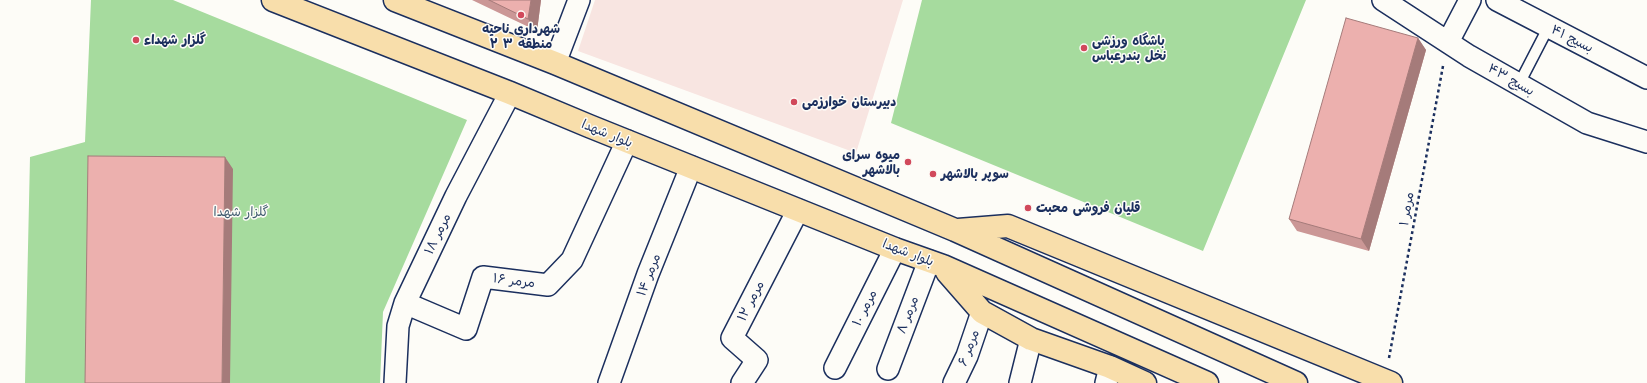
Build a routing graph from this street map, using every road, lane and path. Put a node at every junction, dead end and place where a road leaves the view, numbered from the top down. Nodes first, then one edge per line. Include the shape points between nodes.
1 (273, 0) edge
2 (395, 0) edge
3 (579, 0) edge
4 (1383, 0) edge
5 (1470, 0) edge
6 (1497, 0) edge
7 (1549, 26) junction
8 (1448, 42) junction
9 (555, 63) junction
10 (1647, 78) edge
11 (1519, 84) junction
12 (510, 93) junction
13 (627, 141) junction
14 (1647, 142) edge
15 (691, 167) junction
16 (798, 210) junction
17 (955, 230) junction
18 (895, 249) junction
19 (936, 264) junction
20 (405, 303) junction
21 (982, 312) junction
22 (1031, 339) junction
23 (835, 368) dead end
24 (888, 369) dead end
25 (1108, 375) edge
26 (1388, 382) edge
27 (395, 383) edge
28 (609, 383) edge
29 (742, 383) edge
30 (954, 383) edge
31 (1020, 383) edge
32 (1145, 383) edge
33 (1207, 383) edge
34 (1296, 383) edge

1 - 12 highway, بلوار شهدا
2 - 9 highway
3 - 9 street
4 - 8 street, بسیج ۴۳
5 - 8 street
6 - 7 street, بسیج ۴۱
7 - 10 street, بسیج ۴۱
7 - 11 lane
8 - 11 street, بسیج ۴۳
8 - 26 path, مرمر ۱
9 - 17 highway
11 - 14 street, بسیج ۴۳ via 1587,123
12 - 13 highway, بلوار شهدا
12 - 20 street, مرمر ۱۸ via 456,196
13 - 15 highway, بلوار شهدا
13 - 20 street, مرمر ۱۶ via 572,260 548,285 483,277 466,329
15 - 16 highway, بلوار شهدا
15 - 28 street, مرمر ۱۴ via 648,274
16 - 18 highway, بلوار شهدا
16 - 29 street, مرمر ۱۲ via 732,338 757,360
17 - 26 highway via 1008,226
17 - 34 highway
18 - 19 highway, بلوار شهدا
18 - 23 street, مرمر ۱۰
19 - 21 highway
19 - 24 street, مرمر ۸
19 - 33 highway, بلوار شهدا
20 - 27 street, مرمر ۱۸ via 398,326
21 - 22 highway
21 - 30 street, مرمر ۶ via 967,356
22 - 25 highway
22 - 31 street
25 - 32 highway

